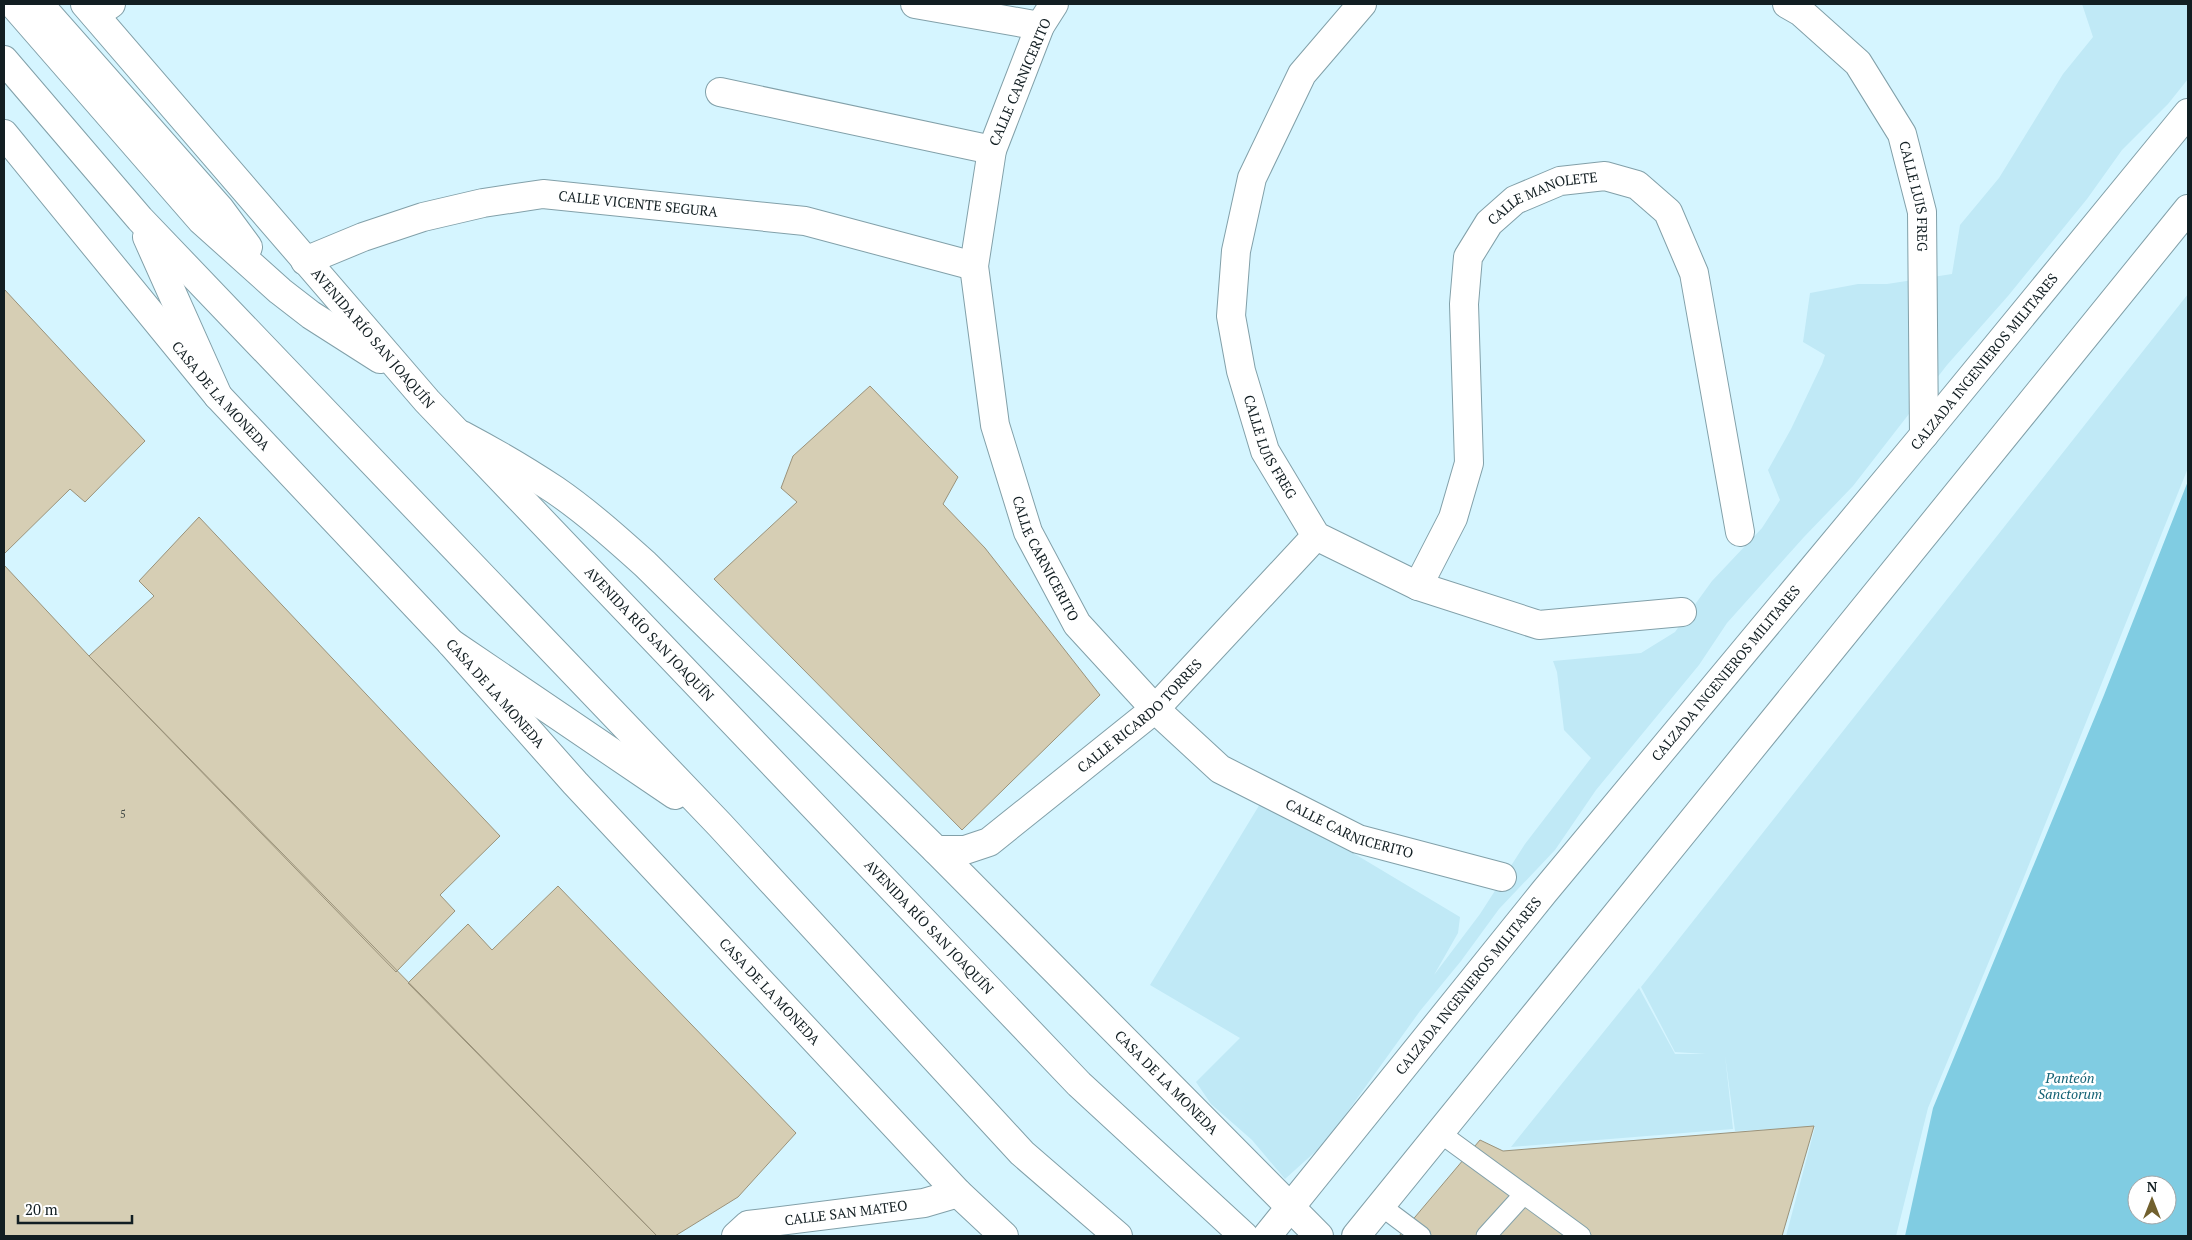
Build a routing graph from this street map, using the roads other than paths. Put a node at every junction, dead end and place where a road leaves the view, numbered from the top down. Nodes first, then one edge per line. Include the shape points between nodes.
1 (13, 4) edge
2 (39, 4) edge
3 (915, 4) edge
4 (1054, 4) edge
5 (1362, 4) edge
6 (1787, 4) edge
7 (97, 7) edge
8 (1040, 26) junction
9 (4, 60) edge
10 (720, 92) dead end
11 (2188, 114) edge
12 (4, 134) edge
13 (992, 150) junction
14 (2188, 208) edge
15 (140, 219) junction
16 (305, 260) junction
17 (974, 266) junction
18 (280, 291) junction
19 (400, 371) junction
20 (218, 396) junction
21 (457, 432) junction
22 (1924, 435) junction
23 (1740, 532) dead end
24 (1316, 536) junction
25 (1418, 586) junction
26 (1682, 612) dead end
27 (451, 643) junction
28 (1155, 709) junction
29 (720, 825) junction
30 (936, 850) junction
31 (1502, 877) dead end
32 (1440, 1133) junction
33 (958, 1193) junction
34 (1524, 1194) junction
35 (1381, 1206) junction
36 (1290, 1207) junction
37 (736, 1236) edge
38 (1004, 1236) edge
39 (1118, 1236) edge
40 (1244, 1236) edge
41 (1267, 1236) edge
42 (1319, 1236) edge
43 (1356, 1236) edge
44 (1420, 1236) edge
45 (1486, 1236) edge
46 (1581, 1236) edge

1 - 18 main road via 201,220
2 - 18 main road via 220,209
3 - 8 main road
4 - 8 main road, CALLE CARNICERITO
5 - 24 main road, CALLE LUIS FREG via 1302,74 1252,178 1236,251 1231,316 1241,371 1265,451
6 - 22 main road, CALLE LUIS FREG via 1801,12 1858,64 1902,134 1922,212
7 - 16 main road, AVENIDA RÍO SAN JOAQUÍN
8 - 13 main road, CALLE CARNICERITO
9 - 15 main road
10 - 13 main road
11 - 22 main road, CALZADA INGENIEROS MILITARES
12 - 20 main road, CASA DE LA MONEDA
13 - 17 main road, CALLE CARNICERITO
14 - 32 main road
15 - 20 main road
15 - 29 main road
16 - 17 main road, CALLE VICENTE SEGURA via 423,217 543,194 805,221
16 - 19 main road, AVENIDA RÍO SAN JOAQUÍN
17 - 28 main road, CALLE CARNICERITO via 994,425 1028,532 1077,624
18 - 19 main road via 344,338
19 - 21 main road, AVENIDA RÍO SAN JOAQUÍN
20 - 27 main road, CASA DE LA MONEDA
21 - 30 main road, CASA DE LA MONEDA via 516,465 602,525
21 - 40 main road, AVENIDA RÍO SAN JOAQUÍN via 1079,1084
22 - 36 main road, CALZADA INGENIEROS MILITARES via 1544,892
23 - 25 main road, CALLE MANOLETE via 1694,273 1668,212 1637,185 1605,176 1560,182 1515,200 1489,223 1468,257 1464,304 1469,463 1453,518
24 - 25 main road
24 - 28 main road, CALLE RICARDO TORRES
25 - 26 main road via 1539,625
27 - 29 main road
27 - 33 main road, CASA DE LA MONEDA via 575,783
28 - 30 main road, CALLE RICARDO TORRES via 989,842 965,850
28 - 31 main road, CALLE CARNICERITO via 1220,769 1358,839
29 - 39 main road via 1022,1153
30 - 36 main road, CASA DE LA MONEDA
32 - 34 lane
32 - 35 main road
33 - 37 main road, CALLE SAN MATEO via 924,1203 748,1225
33 - 38 main road, CASA DE LA MONEDA
34 - 45 lane
34 - 46 lane
35 - 43 main road
35 - 44 lane
36 - 41 main road, CALZADA INGENIEROS MILITARES
36 - 42 main road, CASA DE LA MONEDA

